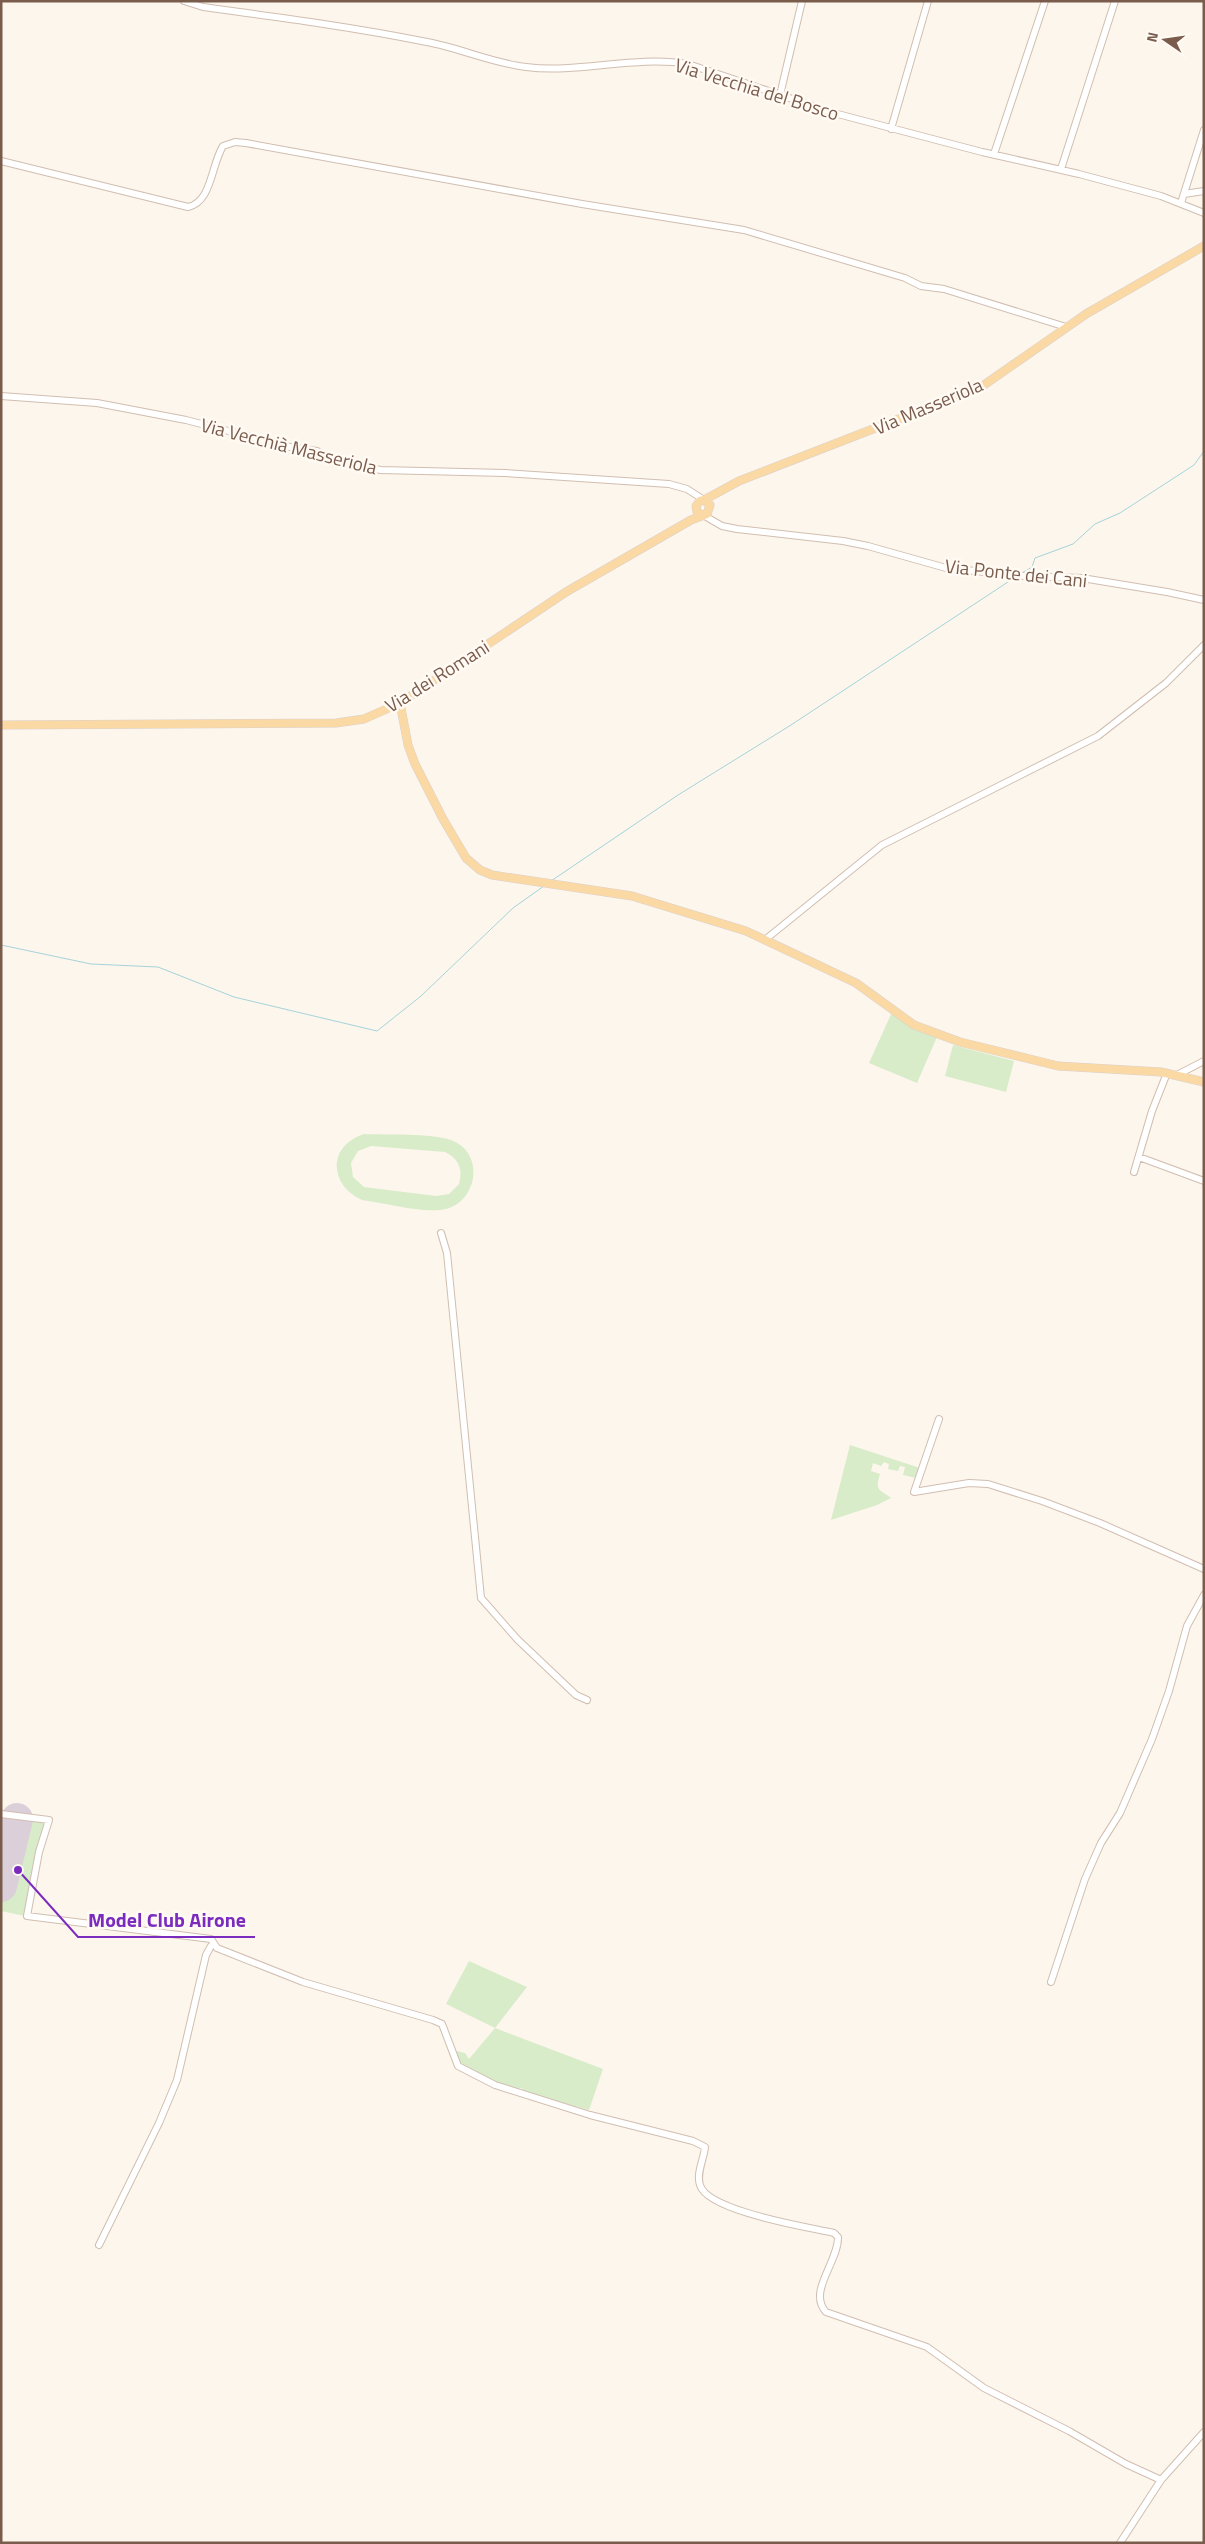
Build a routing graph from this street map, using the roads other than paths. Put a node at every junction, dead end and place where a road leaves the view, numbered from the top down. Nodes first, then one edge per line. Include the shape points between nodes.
1 (184, 1) edge
2 (802, 1) edge
3 (928, 1) edge
4 (1045, 1) edge
5 (1115, 1) edge
6 (780, 95) junction
7 (892, 129) junction
8 (1204, 130) edge
9 (994, 154) junction
10 (1, 161) edge
11 (1061, 169) junction
12 (1204, 191) edge
13 (1184, 194) junction
14 (1181, 204) junction
15 (1204, 213) edge
16 (1204, 246) edge
17 (1066, 326) junction
18 (1, 396) edge
19 (716, 494) junction
20 (694, 495) junction
21 (704, 500) junction
22 (696, 507) junction
23 (710, 508) junction
24 (703, 515) junction
25 (712, 519) junction
26 (691, 520) junction
27 (1204, 600) edge
28 (1204, 645) edge
29 (400, 703) junction
30 (1, 725) edge
31 (766, 940) junction
32 (1204, 1061) edge
33 (1167, 1073) junction
34 (1177, 1075) junction
35 (1204, 1082) edge
36 (1139, 1157) junction
37 (1134, 1172) dead end
38 (1204, 1181) edge
39 (441, 1233) dead end
40 (939, 1419) dead end
41 (1204, 1569) edge
42 (1204, 1595) edge
43 (587, 1700) dead end
44 (1, 1814) edge
45 (214, 1945) junction
46 (1051, 1982) dead end
47 (99, 2245) dead end
48 (1204, 2432) edge
49 (1161, 2480) junction
50 (1120, 2543) edge

1 - 6 street, Via Vecchia del Bosco via 203,7 416,39 527,67 668,61 719,73
2 - 6 street
3 - 7 street
4 - 9 street
5 - 11 street
6 - 7 street, Via Vecchia del Bosco
7 - 9 street, Via Vecchia del Bosco
8 - 13 street
9 - 11 street, Via Vecchia del Bosco
10 - 17 street via 188,206 203,199 223,146 246,143 591,206 744,230 905,278 921,286 944,289
11 - 14 street, Via Vecchia del Bosco
12 - 13 street
13 - 14 street
14 - 15 street, Via Vecchia del Bosco
16 - 17 main road, Via Masseriola
17 - 19 main road, Via Masseriola via 981,387 739,481
18 - 20 street, Via Vecchià Masseriola via 98,403 186,420 317,450 335,462 381,470 505,473 669,484 681,486
19 - 21 main road, Via Masseriola
19 - 23 main road
20 - 21 street, Via Vecchià Masseriola
20 - 22 street
21 - 22 main road
21 - 23 main road
22 - 24 main road
22 - 26 main road
23 - 24 main road
23 - 25 street
24 - 25 street, Via Ponte dei Cani
24 - 26 main road, Via dei Romani
25 - 27 street, Via Ponte dei Cani via 722,526 737,529 843,541 946,568 1006,575 1082,578
26 - 29 main road, Via dei Romani via 566,592
28 - 31 street via 1166,683 1098,736 888,842
29 - 30 main road, Via dei Romani via 364,719 336,723
29 - 31 main road via 415,764 466,858 480,870 492,875 632,896
31 - 33 main road via 856,983 914,1025 960,1042 1058,1066
32 - 34 street
33 - 34 main road
33 - 36 street
34 - 35 main road
36 - 37 street
36 - 38 street
39 - 43 street via 447,1253 482,1598 517,1639 576,1695
40 - 41 street via 914,1492 969,1483 988,1484 1100,1523
42 - 46 street via 1187,1626 1152,1739 1120,1813 1101,1843 1085,1879
44 - 45 street via 49,1820 39,1852 27,1916 211,1939
45 - 47 street via 206,1955 177,2080
45 - 49 street via 303,1982 442,2024 458,2066 495,2085 705,2147 699,2175 704,2193 743,2212 834,2233 838,2237 837,2251 820,2295 820,2306 826,2312 927,2347 984,2388
48 - 49 street
49 - 50 street

